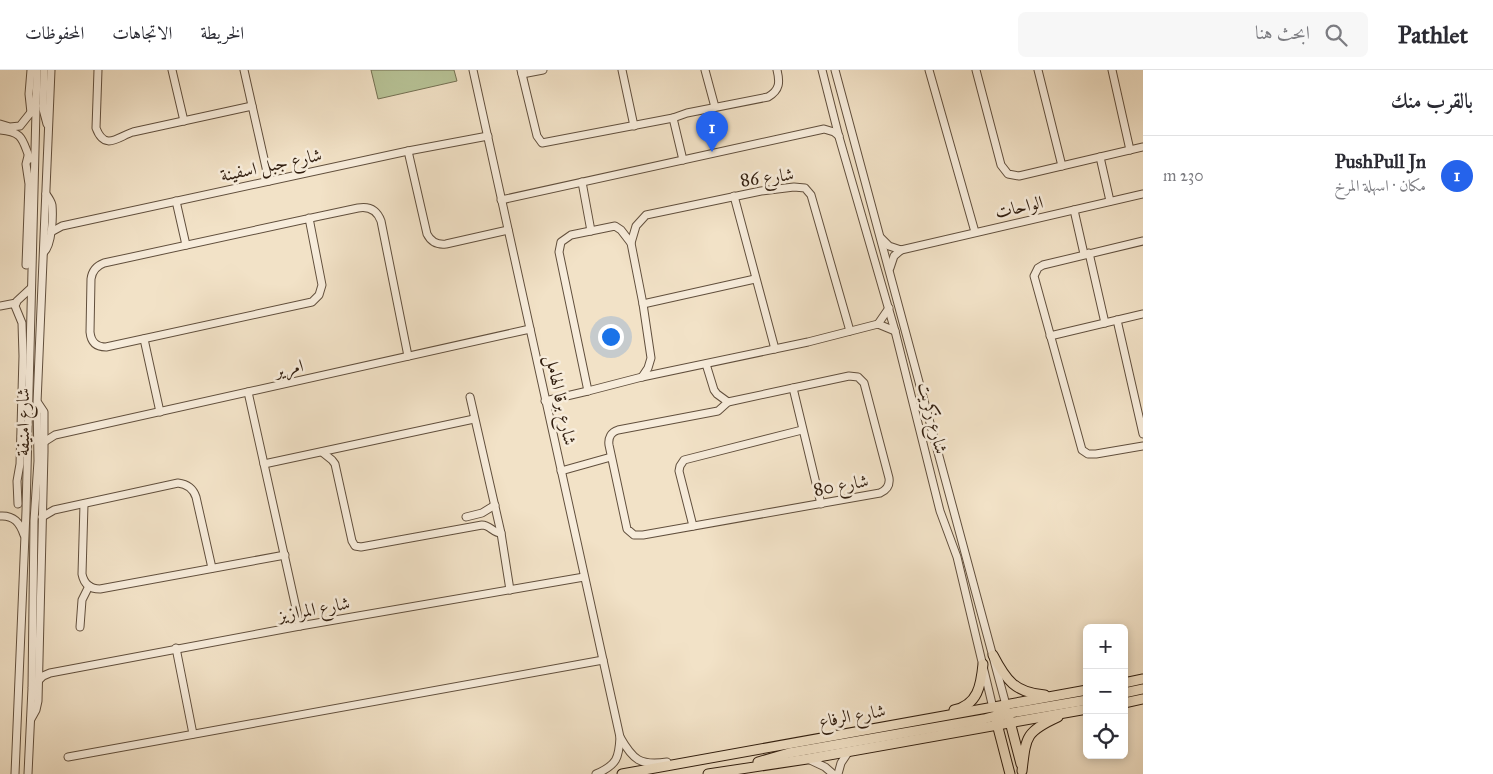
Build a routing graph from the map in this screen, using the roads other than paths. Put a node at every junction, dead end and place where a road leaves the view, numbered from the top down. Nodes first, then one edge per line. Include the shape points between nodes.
1 (31, 70) edge
2 (37, 70) edge
3 (44, 70) edge
4 (51, 70) edge
5 (98, 70) edge
6 (172, 70) edge
7 (244, 70) edge
8 (472, 70) edge
9 (543, 70) edge
10 (622, 70) edge
11 (705, 70) edge
12 (777, 70) edge
13 (822, 70) edge
14 (835, 70) edge
15 (929, 70) edge
16 (976, 70) edge
17 (1038, 70) edge
18 (1112, 70) edge
19 (522, 72) edge
20 (36, 106) junction
21 (252, 106) junction
22 (715, 107) junction
23 (31, 113) junction
24 (833, 115) junction
25 (673, 118) junction
26 (184, 121) junction
27 (0, 124) edge
28 (634, 126) junction
29 (49, 129) junction
30 (824, 129) junction
31 (0, 130) edge
32 (488, 136) junction
33 (839, 136) junction
34 (1143, 148) edge
35 (1130, 150) junction
36 (408, 151) junction
37 (28, 156) junction
38 (1100, 158) junction
39 (683, 160) junction
40 (1062, 166) junction
41 (35, 168) junction
42 (269, 181) junction
43 (582, 182) junction
44 (46, 194) junction
45 (1143, 194) edge
46 (734, 196) junction
47 (501, 200) junction
48 (1110, 201) junction
49 (176, 202) junction
50 (1074, 210) junction
51 (309, 218) junction
52 (51, 221) junction
53 (62, 226) junction
54 (508, 230) junction
55 (591, 231) junction
56 (51, 232) junction
57 (976, 232) junction
58 (880, 237) junction
59 (1143, 241) edge
60 (631, 244) junction
61 (186, 245) junction
62 (901, 250) junction
63 (44, 252) junction
64 (1086, 253) junction
65 (26, 265) dead end
66 (889, 270) junction
67 (756, 279) junction
68 (31, 288) junction
69 (16, 303) junction
70 (644, 304) junction
71 (0, 306) edge
72 (889, 308) junction
73 (1143, 314) edge
74 (1117, 320) junction
75 (1105, 323) junction
76 (878, 324) junction
77 (22, 330) junction
78 (530, 330) junction
79 (895, 331) junction
80 (850, 332) junction
81 (1050, 336) junction
82 (144, 339) junction
83 (29, 345) junction
84 (775, 349) junction
85 (408, 356) junction
86 (706, 364) junction
87 (642, 377) junction
88 (793, 388) junction
89 (588, 391) junction
90 (248, 392) junction
91 (470, 397) dead end
92 (545, 400) junction
93 (728, 402) junction
94 (38, 403) junction
95 (160, 412) junction
96 (474, 419) junction
97 (44, 428) junction
98 (802, 430) junction
99 (1143, 434) edge
100 (55, 435) junction
101 (44, 442) junction
102 (1143, 446) edge
103 (44, 452) junction
104 (322, 452) junction
105 (611, 457) junction
106 (264, 464) junction
107 (38, 466) junction
108 (561, 471) junction
109 (26, 485) junction
110 (18, 504) junction
111 (84, 504) junction
112 (822, 504) junction
113 (494, 505) junction
114 (42, 507) junction
115 (54, 510) junction
116 (3, 516) edge
117 (42, 517) junction
118 (466, 517) dead end
119 (692, 526) junction
120 (501, 533) junction
121 (26, 538) junction
122 (285, 555) junction
123 (212, 568) junction
124 (584, 577) junction
125 (89, 586) junction
126 (510, 590) junction
127 (300, 626) junction
128 (80, 627) dead end
129 (176, 648) junction
130 (993, 654) junction
131 (35, 655) junction
132 (603, 660) junction
133 (983, 664) junction
134 (38, 667) junction
135 (50, 673) junction
136 (1143, 679) edge
137 (38, 682) junction
138 (1128, 682) edge
139 (1143, 689) edge
140 (1083, 691) edge
141 (1128, 692) edge
142 (1060, 695) junction
143 (1143, 699) edge
144 (1083, 700) edge
145 (1128, 702) edge
146 (1007, 710) junction
147 (1083, 710) edge
148 (1072, 711) junction
149 (30, 719) junction
150 (923, 720) junction
151 (996, 721) junction
152 (1011, 726) junction
153 (193, 734) junction
154 (620, 737) junction
155 (849, 751) junction
156 (68, 757) dead end
157 (807, 759) junction
158 (693, 761) junction
159 (744, 769) junction
160 (1023, 773) edge
161 (15, 774) edge
162 (28, 774) edge
163 (596, 774) edge
164 (622, 774) edge
165 (708, 774) edge
166 (833, 774) edge
167 (838, 774) edge
168 (1010, 774) edge

1 - 23 street
2 - 20 street, شارع امنيفة
3 - 29 street via 43,109
4 - 29 street, شارع امنيفة
5 - 26 street via 96,128 104,139 116,141 130,133
6 - 26 street
7 - 21 street
8 - 32 street, شارع برقا الهامل
9 - 19 street
10 - 28 street
11 - 22 street
12 - 22 street via 779,84 771,95
13 - 24 street, شارع زكريت
14 - 58 street, شارع زكريت
15 - 57 street
16 - 40 street via 1004,172 1015,177
17 - 40 street
18 - 35 street
19 - 28 street via 537,136 542,143
20 - 23 street
20 - 41 street, شارع امنيفة
21 - 26 street
21 - 42 street
22 - 25 street
23 - 27 street via 20,126
24 - 30 street
24 - 33 street, شارع زكريت
25 - 28 street
25 - 39 street
29 - 44 street, شارع امنيفة
30 - 33 street
30 - 39 street
31 - 37 street via 19,135
32 - 36 street, شارع جبل اسفينة
32 - 47 street, شارع برقا الهامل
33 - 72 street, شارع زكريت
34 - 35 street
35 - 38 street
36 - 42 street, شارع جبل اسفينة
36 - 54 street via 427,234 433,242 443,244
37 - 41 street
37 - 65 street
38 - 40 street
38 - 48 street
39 - 43 street
41 - 68 street, شارع امنيفة
42 - 49 street, شارع جبل اسفينة
43 - 47 street
43 - 55 street
44 - 52 street via 52,205
44 - 63 street, شارع امنيفة
45 - 48 street, الواحات
46 - 60 street, شارع 86 via 646,215 636,226
46 - 67 street
46 - 80 street, شارع 86 via 796,187 809,191
47 - 54 street, شارع برقا الهامل
48 - 50 street, الواحات
49 - 53 street, شارع جبل اسفينة
49 - 61 street
50 - 57 street, الواحات
50 - 64 street
51 - 61 street
51 - 82 street via 322,285 312,302
51 - 85 street via 361,207 378,214
52 - 53 street
52 - 56 street
53 - 56 street, شارع جبل اسفينة
54 - 78 street, شارع برقا الهامل
55 - 60 street via 611,226 621,230
55 - 89 street via 568,236 558,248
56 - 63 street via 49,246
57 - 62 street, الواحات
58 - 62 street via 889,246
58 - 66 street, شارع زكريت
59 - 64 street
60 - 70 street
61 - 82 street via 104,263 93,272 90,332 93,342 106,347
62 - 66 street via 892,259
63 - 94 street, شارع امنيفة
64 - 75 street
64 - 81 street via 1040,266 1035,273
66 - 130 street, شارع زكريت
67 - 70 street
67 - 84 street
68 - 69 street
68 - 83 street, شارع امنيفة
69 - 71 street
69 - 77 street
70 - 87 street via 651,358
72 - 76 street
72 - 79 street, شارع زكريت
73 - 74 street
74 - 75 street
74 - 99 street
75 - 81 street
76 - 79 street
76 - 80 street
77 - 83 street
77 - 110 street via 24,356
78 - 85 street, امرير
78 - 92 street, شارع برقا الهامل
79 - 133 street, شارع زكريت
80 - 84 street
81 - 102 street via 1082,450 1096,454
82 - 95 street
83 - 109 street, شارع امنيفة
84 - 86 street
85 - 90 street, امرير
86 - 87 street
86 - 93 street via 714,390
87 - 89 street
88 - 93 street, شارع 80
88 - 98 street
88 - 112 street, شارع 80 via 849,376 860,379 864,383 889,478 888,486 880,493
89 - 92 street
90 - 95 street, امرير
90 - 106 street
91 - 96 street
92 - 108 street, شارع برقا الهامل
93 - 105 street, شارع 80 via 718,411 616,431 609,440
94 - 97 street via 44,412
94 - 107 street, شارع امنيفة
95 - 100 street, امرير
96 - 104 street
96 - 113 street
97 - 100 street
97 - 101 street
98 - 112 street
98 - 119 street via 684,460 679,471
100 - 101 street, امرير
101 - 103 street
103 - 107 street
103 - 114 street
104 - 106 street
104 - 120 street via 335,464 355,546 482,525
105 - 108 street
105 - 119 street, شارع 80 via 624,524 631,533 643,535
106 - 122 street
107 - 131 street, شارع امنيفة via 34,521
108 - 124 street, شارع برقا الهامل
109 - 110 street
109 - 121 street, شارع امنيفة
110 - 116 street
111 - 115 street
111 - 123 street via 178,484 188,486 196,497
111 - 125 street via 82,574
112 - 119 street, شارع 80
113 - 118 street via 482,513
113 - 120 street
114 - 115 street
114 - 117 street
115 - 117 street
116 - 121 street via 17,521
117 - 131 street
120 - 126 street
121 - 161 street, شارع امنيفة
122 - 123 street
122 - 127 street
123 - 125 street via 100,589
124 - 126 street, شارع المرازيز
124 - 132 street, شارع برقا الهامل
125 - 128 street via 82,600
126 - 127 street, شارع المرازيز
127 - 129 street, شارع المرازيز
129 - 135 street, شارع المرازيز
129 - 153 street
130 - 142 main road via 1005,677 1019,689
130 - 146 street, شارع زكريت
131 - 134 street
131 - 149 street, شارع امنيفة
132 - 153 street
132 - 154 street, شارع برقا الهامل
133 - 150 main road via 979,690 971,702
133 - 151 street, شارع زكريت
134 - 135 street
134 - 137 street
135 - 137 street, شارع المرازيز
136 - 138 main road
137 - 149 street via 36,710
139 - 141 main road
140 - 142 main road, شارع الرفاع
142 - 146 main road, شارع الرفاع
143 - 145 main road
144 - 146 main road
146 - 151 main road, شارع الرفاع
146 - 151 main road
146 - 152 main road, شارع زكريت
147 - 148 main road, شارع الرفاع
148 - 152 main road, شارع الرفاع
148 - 160 main road via 1032,732 1025,745
149 - 162 street, شارع امنيفة
150 - 151 main road, شارع الرفاع
150 - 158 main road, شارع الرفاع
151 - 152 main road, شارع الرفاع
151 - 155 main road, شارع الرفاع
151 - 159 main road via 789,753
151 - 168 main road, شارع زكريت
152 - 160 main road, شارع زكريت
153 - 156 street
154 - 158 street, شارع برقا الهامل via 631,755 644,762
154 - 163 street, شارع برقا الهامل via 616,760 610,768
155 - 157 main road, شارع الرفاع
155 - 167 street
157 - 159 main road, شارع الرفاع
157 - 166 street
158 - 164 main road, شارع الرفاع
159 - 165 main road, شارع الرفاع

